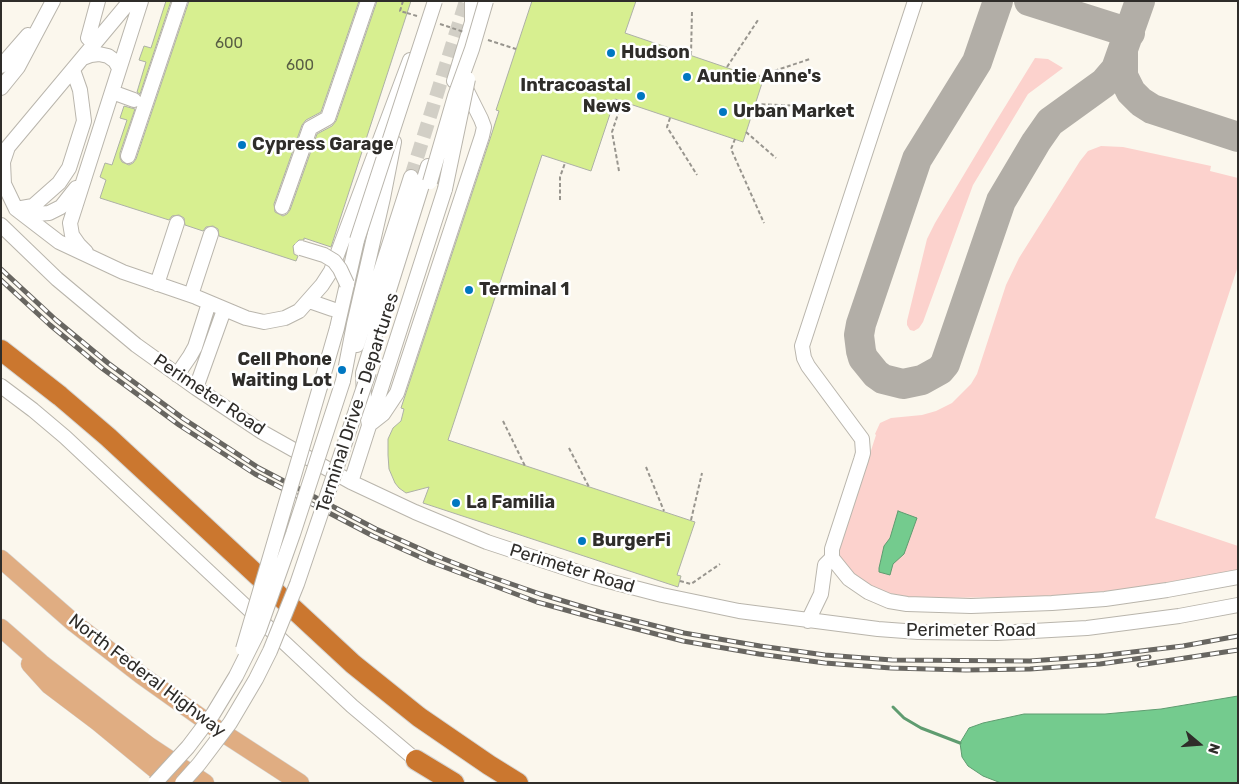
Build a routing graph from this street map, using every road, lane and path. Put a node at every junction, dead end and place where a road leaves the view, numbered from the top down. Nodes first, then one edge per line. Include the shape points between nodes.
1 (98, 1) edge
2 (130, 1) edge
3 (141, 1) edge
4 (180, 1) edge
5 (368, 1) edge
6 (404, 1) edge
7 (434, 1) edge
8 (472, 1) edge
9 (486, 1) edge
10 (916, 1) edge
11 (50, 6) edge
12 (692, 11) dead end
13 (416, 16) dead end
14 (758, 20) dead end
15 (435, 22) dead end
16 (471, 34) dead end
17 (88, 38) dead end
18 (476, 43) junction
19 (516, 49) dead end
20 (690, 55) dead end
21 (83, 58) junction
22 (810, 59) dead end
23 (1, 66) edge
24 (727, 67) dead end
25 (119, 68) junction
26 (73, 70) junction
27 (457, 71) junction
28 (756, 77) dead end
29 (402, 78) junction
30 (1, 88) edge
31 (112, 92) junction
32 (134, 100) dead end
33 (622, 102) dead end
34 (755, 104) dead end
35 (805, 106) dead end
36 (670, 118) dead end
37 (746, 132) dead end
38 (735, 139) dead end
39 (128, 156) dead end
40 (776, 158) dead end
41 (565, 163) dead end
42 (88, 167) junction
43 (619, 171) dead end
44 (697, 175) dead end
45 (411, 177) tunnel mouth
46 (560, 200) dead end
47 (282, 207) dead end
48 (16, 208) junction
49 (177, 223) dead end
50 (764, 223) dead end
51 (1, 225) edge
52 (211, 234) dead end
53 (301, 248) dead end
54 (94, 259) junction
55 (370, 283) junction
56 (157, 284) junction
57 (347, 284) junction
58 (191, 296) junction
59 (309, 300) junction
60 (209, 303) junction
61 (332, 308) dead end
62 (224, 310) junction
63 (1, 350) edge
64 (177, 375) junction
65 (1, 386) edge
66 (196, 388) junction
67 (503, 421) dead end
68 (369, 425) junction
69 (569, 448) dead end
70 (525, 466) dead end
71 (646, 467) dead end
72 (702, 473) dead end
73 (351, 482) junction
74 (589, 487) dead end
75 (664, 512) dead end
76 (692, 520) dead end
77 (832, 558) junction
78 (1, 560) edge
79 (720, 564) dead end
80 (1238, 578) edge
81 (680, 581) dead end
82 (1238, 605) edge
83 (808, 621) junction
84 (1, 630) edge
85 (236, 676) junction
86 (416, 760) junction
87 (155, 783) edge
88 (172, 783) edge
89 (182, 783) edge
90 (205, 783) edge
91 (300, 783) edge
92 (443, 783) edge
93 (454, 783) edge
94 (518, 783) edge

1 - 17 street
2 - 21 street
3 - 25 street
4 - 39 street
5 - 47 street via 328,118 310,128
6 - 13 path, bridge via 400,11
7 - 29 street
7 - 57 street, bridge via 356,240
8 - 27 street via 472,22
9 - 18 street, Terminal Drive - Departures, bridge
10 - 77 street via 802,346 808,366 862,439 863,453 832,548
11 - 23 street
11 - 30 street via 18,67
12 - 20 path
14 - 24 path
15 - 16 path, bridge
18 - 19 path, bridge
18 - 68 street, bridge via 445,188
18 - 89 street, Terminal Drive - Departures, bridge via 455,96 350,430 284,616 241,706
21 - 25 street via 99,54 108,56
21 - 26 street
22 - 28 path
25 - 31 street
26 - 48 street via 8,147 3,162 4,184
26 - 48 street via 80,90 84,121 69,168 33,206
27 - 68 street via 363,373
27 - 68 street via 481,119 484,127 482,136 397,393 383,414
29 - 55 street
29 - 59 street via 332,270
31 - 32 street
31 - 42 street
33 - 43 path via 612,132
34 - 35 path
36 - 44 path via 667,127
37 - 40 path
38 - 50 path via 732,149
41 - 46 path via 560,177
42 - 48 street via 61,207 37,214
42 - 54 street via 70,223 72,235
45 - 55 street
48 - 54 street via 59,242
49 - 56 street
51 - 64 street, Perimeter Road via 81,300
52 - 58 street
53 - 57 street, bridge via 334,261
54 - 56 street
55 - 85 street, bridge via 363,329 268,608
56 - 58 street
57 - 85 street, bridge via 335,337
58 - 60 street
59 - 61 street
59 - 62 street via 286,318 264,322
60 - 62 street
60 - 64 street via 192,352
62 - 66 street
63 - 94 highway via 108,437 353,664 419,717
64 - 66 street, Perimeter Road
65 - 86 street via 65,436 352,706
66 - 73 street, Perimeter Road via 262,432
67 - 70 path
68 - 73 street
69 - 74 path
71 - 75 path
72 - 76 path
73 - 83 street, Perimeter Road via 454,529 593,577 695,602
77 - 80 street via 849,579 868,592 906,604 971,606 1096,599
77 - 83 street via 825,565 820,594
78 - 91 main road, North Federal Highway via 141,674 216,729
79 - 81 path via 691,584
82 - 83 street, Perimeter Road via 1131,623 1014,632 918,632
84 - 88 main road via 49,685
84 - 90 main road via 149,746
85 - 87 street, bridge via 202,730
86 - 92 main road
86 - 93 highway

